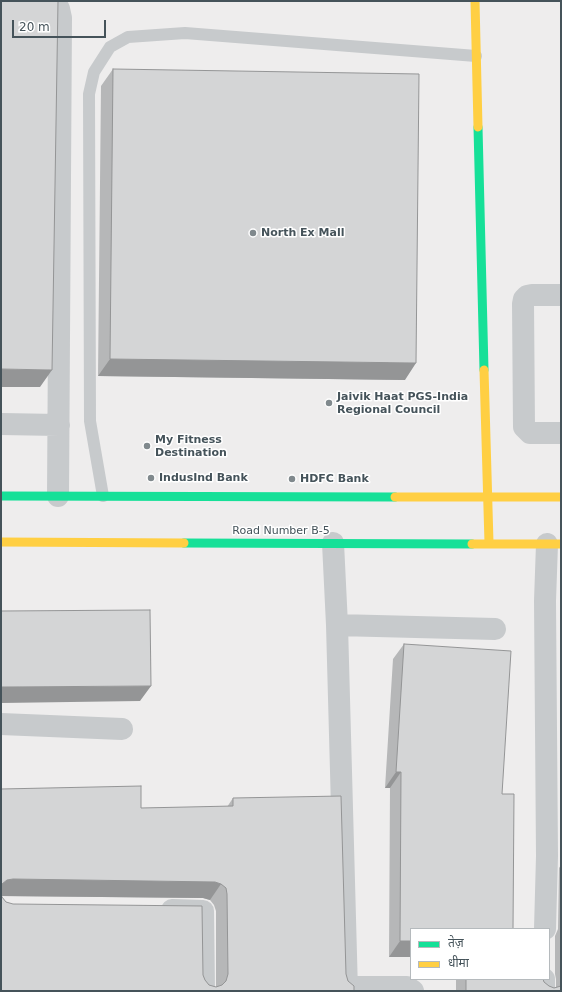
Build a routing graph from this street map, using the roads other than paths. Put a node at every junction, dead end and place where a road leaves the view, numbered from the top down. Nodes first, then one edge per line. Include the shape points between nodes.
1 (54, 1) edge
2 (475, 1) edge
3 (476, 56) junction
4 (561, 295) edge
5 (1, 424) edge
6 (59, 425) junction
7 (561, 433) edge
8 (1, 496) edge
9 (58, 496) junction
10 (103, 496) junction
11 (487, 496) junction
12 (561, 497) edge
13 (1, 542) edge
14 (333, 543) junction
15 (489, 543) junction
16 (554, 544) edge
17 (337, 625) junction
18 (495, 630) dead end
19 (1, 724) edge
20 (122, 729) dead end
21 (554, 856) edge
22 (156, 910) edge
23 (545, 928) edge
24 (544, 980) edge
25 (347, 989) edge
26 (204, 991) edge
27 (413, 991) edge
28 (544, 991) edge

1 - 6 street via 61,18
2 - 3 street
3 - 10 lane via 185,33 128,37 110,47 94,72 90,94 90,421
3 - 11 street
4 - 7 street via 527,296 523,304 524,427 530,433
5 - 6 street
6 - 9 street
8 - 9 street
9 - 10 street
10 - 11 street
11 - 12 street
11 - 15 street
13 - 14 street, Road Number B-5
14 - 15 street, Road Number B-5
14 - 17 street
15 - 16 street, Road Number B-5
16 - 21 street via 546,601
17 - 18 street
17 - 25 street
19 - 20 street
21 - 23 street
22 - 26 street via 203,910
24 - 28 street
25 - 27 street via 407,987

